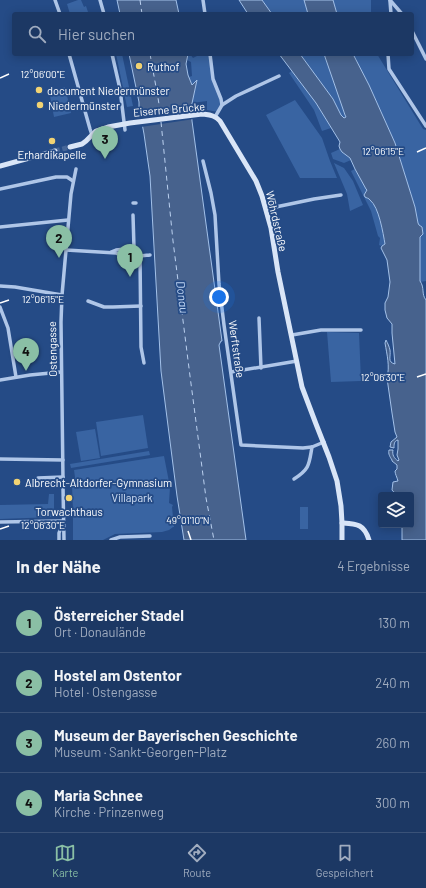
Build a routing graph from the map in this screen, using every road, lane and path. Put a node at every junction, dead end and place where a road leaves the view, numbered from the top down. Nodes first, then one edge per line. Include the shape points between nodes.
1 (55, 0) edge
2 (100, 0) edge
3 (204, 0) edge
4 (390, 0) edge
5 (59, 12) edge
6 (103, 12) edge
7 (205, 12) edge
8 (390, 12) edge
9 (400, 12) edge
10 (414, 35) edge
11 (71, 56) edge
12 (112, 56) edge
13 (210, 56) edge
14 (388, 56) edge
15 (426, 59) edge
16 (279, 76) dead end
17 (222, 105) junction
18 (215, 116) junction
19 (125, 124) junction
20 (426, 126) edge
21 (125, 130) dead end
22 (92, 134) junction
23 (70, 147) tunnel mouth
24 (55, 151) tunnel mouth
25 (203, 162) dead end
26 (1, 166) edge
27 (76, 169) dead end
28 (73, 181) junction
29 (0, 189) edge
30 (341, 195) dead end
31 (266, 209) junction
32 (133, 215) dead end
33 (68, 220) junction
34 (0, 227) edge
35 (66, 250) junction
36 (110, 253) junction
37 (140, 256) junction
38 (150, 256) dead end
39 (0, 286) edge
40 (62, 295) junction
41 (88, 302) dead end
42 (142, 306) junction
43 (0, 307) edge
44 (260, 318) dead end
45 (361, 330) dead end
46 (292, 335) junction
47 (297, 361) junction
48 (144, 363) dead end
49 (261, 368) junction
50 (61, 372) junction
51 (231, 372) junction
52 (16, 377) junction
53 (0, 380) edge
54 (324, 442) junction
55 (312, 447) junction
56 (0, 458) edge
57 (62, 460) junction
58 (38, 478) dead end
59 (294, 479) dead end
60 (63, 487) dead end
61 (63, 521) junction
62 (0, 522) edge
63 (342, 523) junction
64 (150, 536) dead end
65 (59, 540) edge
66 (64, 540) edge
67 (111, 540) edge
68 (342, 540) edge
69 (369, 540) edge

1 - 5 street
2 - 6 street
3 - 7 street
4 - 8 street
4 - 9 street
10 - 15 street
11 - 22 street
12 - 19 street
13 - 17 street via 213,79
14 - 20 street via 389,69
16 - 17 street
17 - 18 street
18 - 19 street, Eiserne Brücke via 195,115
18 - 31 street, Wöhrdstraße via 256,180
19 - 21 street
19 - 22 street, Eiserne Brücke
22 - 23 street via 80,145
24 - 26 street
25 - 51 street, Werftstraße via 214,210 219,284
27 - 28 street, Ostengasse
28 - 29 street via 63,176
28 - 33 street, Ostengasse
30 - 31 street
31 - 46 street, Wöhrdstraße
32 - 36 street via 134,248
33 - 34 street
33 - 35 street, Ostengasse
35 - 36 street
35 - 40 street, Ostengasse
36 - 37 street
37 - 38 street
37 - 42 street
39 - 40 street
40 - 50 street, Ostengasse
41 - 42 street via 113,308
42 - 48 street
43 - 52 street via 8,328
44 - 49 street
45 - 46 street via 321,330
46 - 47 street, Wöhrdstraße
47 - 49 street
47 - 54 street, Wöhrdstraße via 302,387
49 - 51 street
50 - 52 street
50 - 57 street, Ostengasse
51 - 55 street, Werftstraße via 241,445
52 - 53 street
54 - 55 street
54 - 63 street, Wöhrdstraße via 337,482
55 - 59 street via 308,468
56 - 57 street
57 - 58 street, Ostengasse via 63,479
60 - 61 street
61 - 62 street
61 - 65 street
61 - 66 street
63 - 68 street, Wöhrdstraße
63 - 69 street via 356,524 366,532
64 - 67 street via 120,537

